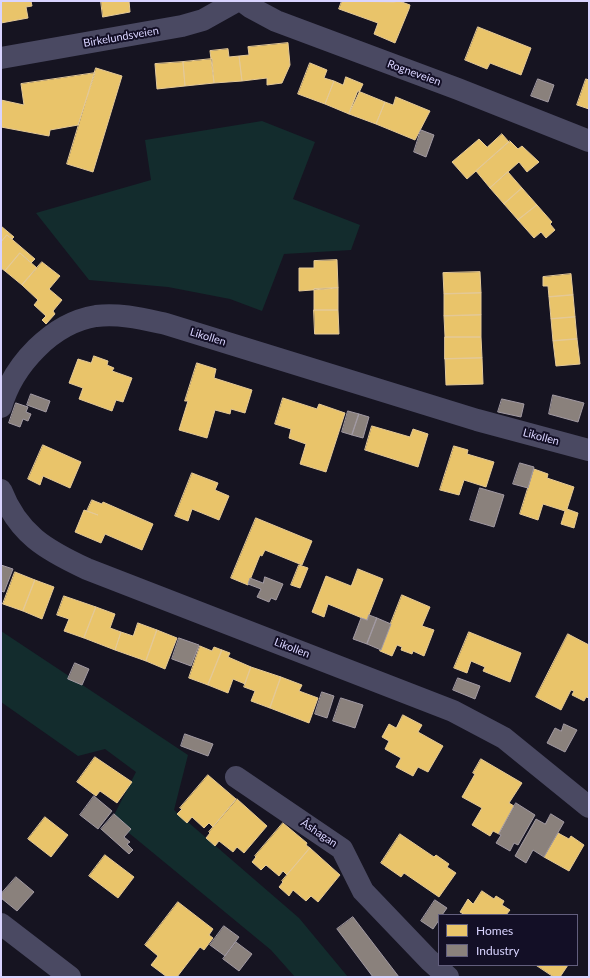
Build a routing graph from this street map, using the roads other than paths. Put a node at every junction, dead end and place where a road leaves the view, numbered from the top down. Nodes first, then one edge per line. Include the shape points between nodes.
1 (237, 1) edge
2 (242, 1) edge
3 (1, 58) edge
4 (589, 141) edge
5 (1, 407) edge
6 (589, 450) edge
7 (1, 490) edge
8 (236, 777) dead end
9 (589, 807) edge
10 (1, 924) edge
11 (70, 977) edge
12 (448, 977) edge

1 - 3 street, Birkelundsveien via 203,20 182,26
2 - 4 street, Rogneveien via 276,21
5 - 6 street, Likollen via 18,372 36,350 60,329 96,316 137,317 477,420
7 - 9 street, Likollen via 18,522 44,548 60,557 454,711 504,738
8 - 12 street, Åshagan via 342,849 363,891
10 - 11 street

